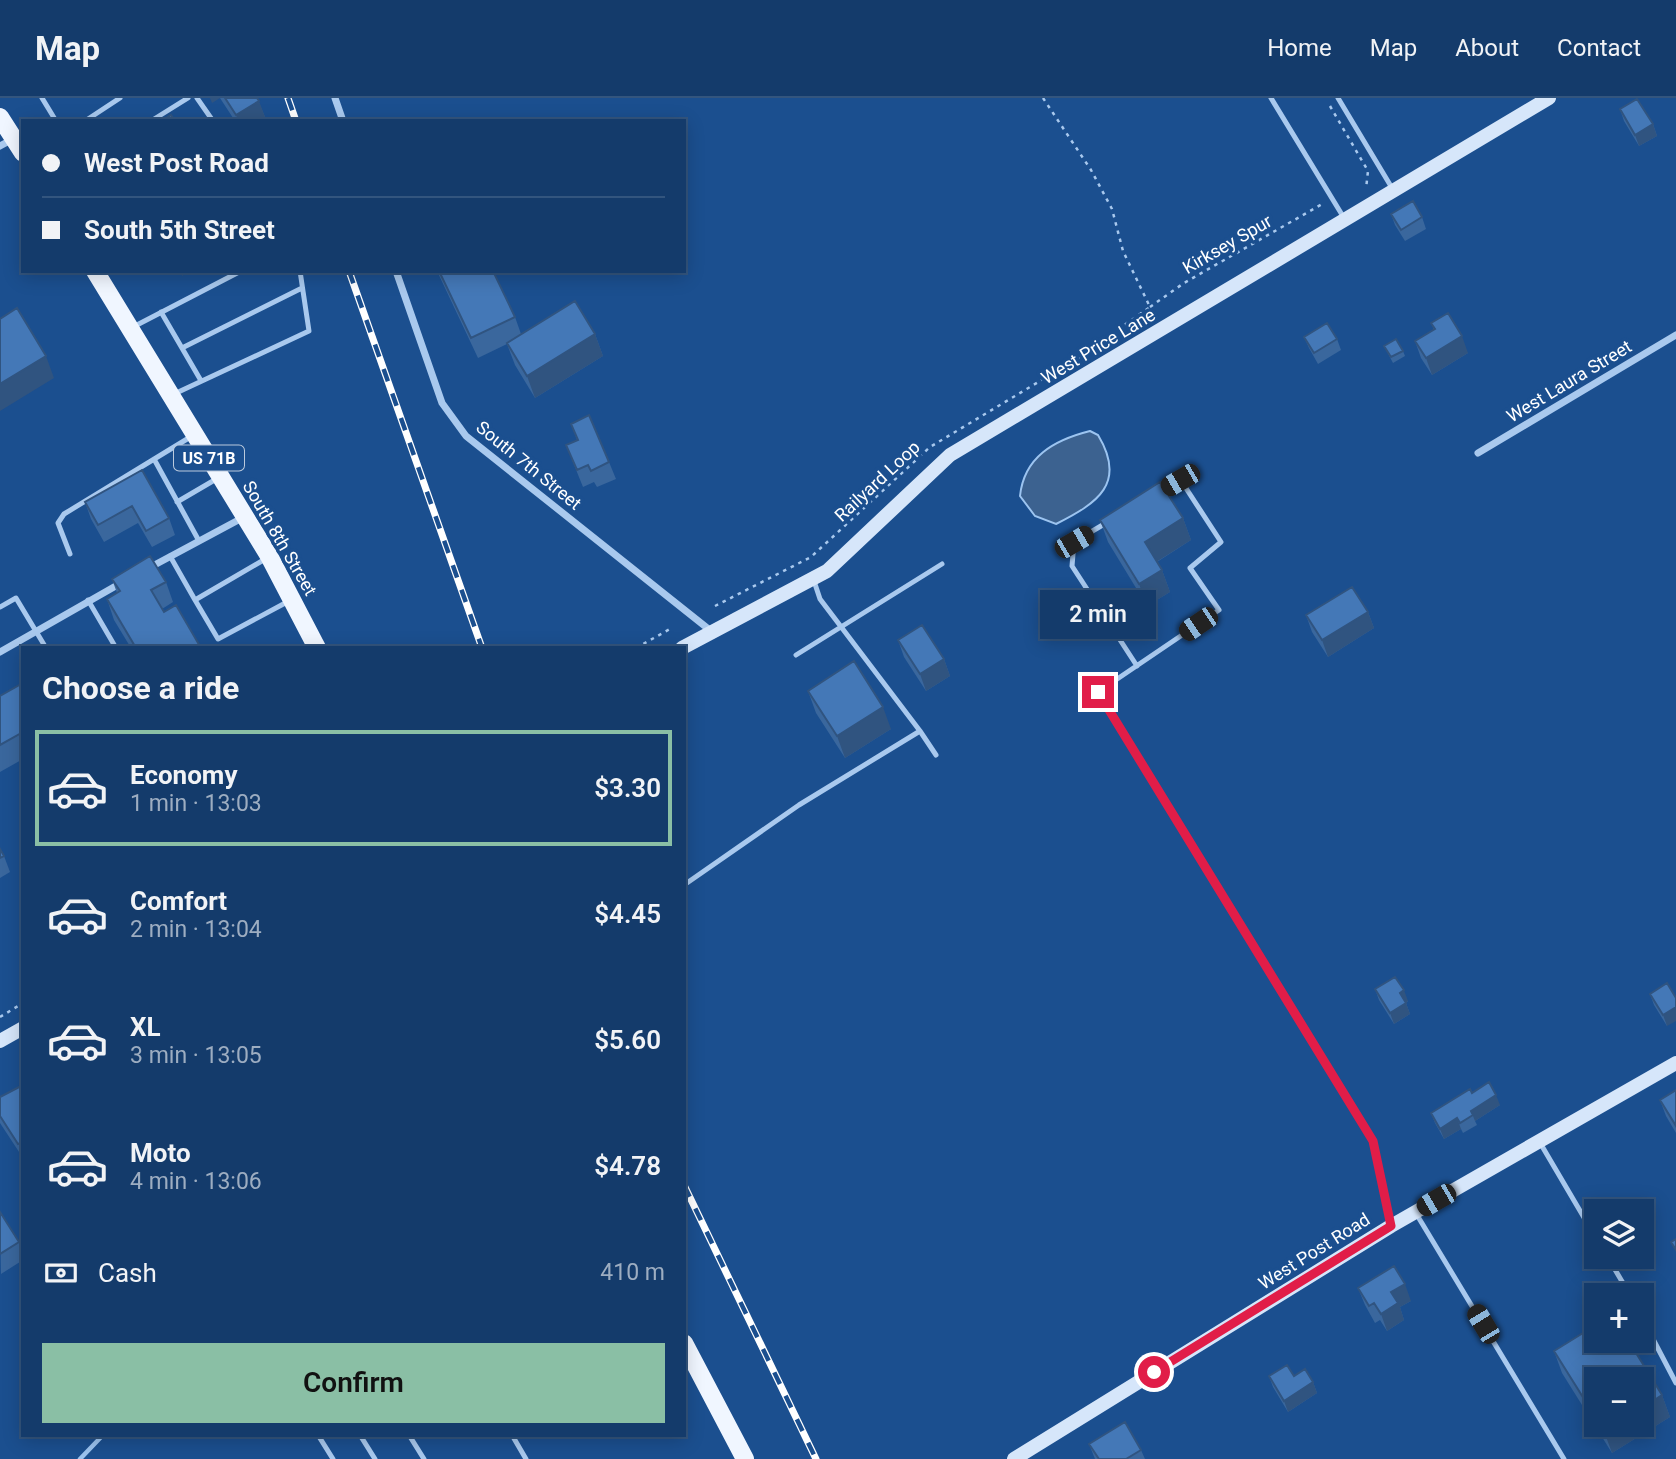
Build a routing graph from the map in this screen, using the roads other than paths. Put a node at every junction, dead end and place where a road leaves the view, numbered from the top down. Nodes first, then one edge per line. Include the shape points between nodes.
1 (42, 98) edge
2 (120, 98) edge
3 (188, 98) edge
4 (197, 98) edge
5 (335, 98) edge
6 (1271, 98) edge
7 (1338, 98) edge
8 (1549, 98) edge
9 (0, 117) edge
10 (55, 119) edge
11 (88, 119) edge
12 (153, 119) edge
13 (212, 119) edge
14 (342, 119) edge
15 (12, 146) edge
16 (1395, 192) junction
17 (1346, 222) junction
18 (96, 273) edge
19 (238, 273) edge
20 (300, 273) edge
21 (397, 273) edge
22 (302, 288) junction
23 (161, 312) junction
24 (130, 328) junction
25 (1676, 335) edge
26 (182, 348) junction
27 (200, 379) junction
28 (171, 396) junction
29 (195, 435) junction
30 (1478, 453) dead end
31 (154, 459) junction
32 (220, 477) junction
33 (1157, 493) edge
34 (177, 502) junction
35 (245, 517) junction
36 (1110, 521) edge
37 (199, 541) junction
38 (70, 554) dead end
39 (170, 556) junction
40 (269, 556) junction
41 (942, 564) dead end
42 (813, 578) junction
43 (88, 600) junction
44 (195, 600) junction
45 (291, 600) junction
46 (0, 607) edge
47 (842, 627) junction
48 (35, 631) junction
49 (711, 631) junction
50 (218, 639) junction
51 (45, 646) edge
52 (115, 646) edge
53 (222, 646) edge
54 (316, 646) edge
55 (685, 646) edge
56 (0, 652) edge
57 (796, 655) dead end
58 (1137, 666) junction
59 (1098, 692) joint
60 (920, 731) junction
61 (936, 755) dead end
62 (686, 884) edge
63 (21, 1029) edge
64 (0, 1041) edge
65 (1676, 1063) edge
66 (1539, 1141) junction
67 (1415, 1212) junction
68 (1584, 1218) edge
69 (1391, 1226) junction
70 (1654, 1341) edge
71 (686, 1347) edge
72 (1676, 1383) edge
73 (319, 1437) edge
74 (361, 1437) edge
75 (410, 1437) edge
76 (513, 1437) edge
77 (333, 1459) edge
78 (375, 1459) edge
79 (424, 1459) edge
80 (526, 1459) edge
81 (745, 1459) edge
82 (1014, 1459) edge
83 (1564, 1459) edge

1 - 10 lane
2 - 11 lane
3 - 12 lane
4 - 13 lane
5 - 14 street
6 - 17 lane
7 - 16 lane
8 - 16 street, West Price Lane
9 - 15 main road
16 - 17 street, West Price Lane
17 - 42 street, West Price Lane via 950,456 827,571
18 - 24 main road, South 8th Street / US 71B
19 - 23 lane
20 - 22 lane
21 - 49 street, South 7th Street via 442,404 466,436
22 - 26 lane
22 - 27 lane via 309,331
23 - 24 lane
23 - 26 lane
24 - 28 main road, South 8th Street / US 71B
25 - 30 street, West Laura Street
26 - 27 lane
27 - 28 lane
28 - 29 main road, South 8th Street / US 71B
29 - 31 lane
29 - 32 main road, South 8th Street / US 71B
31 - 34 lane
31 - 38 lane via 64,514 58,523
32 - 34 lane
32 - 35 main road, South 8th Street / US 71B
33 - 58 lane via 1180,480 1221,542 1190,568 1219,610
34 - 37 lane
35 - 37 street
35 - 40 main road, South 8th Street / US 71B
36 - 58 lane via 1074,542 1072,566
37 - 39 street
39 - 43 street
39 - 44 lane
40 - 44 lane
40 - 45 main road, South 8th Street / US 71B
41 - 47 lane
42 - 47 lane via 820,599
42 - 49 street, West Price Lane
43 - 48 street
43 - 52 lane
44 - 50 lane
45 - 50 lane
45 - 54 main road, South 8th Street / US 71B
46 - 48 lane via 16,598
47 - 57 lane
47 - 60 lane
48 - 51 lane
48 - 56 street
49 - 55 street, West Price Lane
50 - 53 lane
58 - 59 lane
59 - 69 street via 1373,1141
60 - 61 lane
60 - 62 lane via 799,805
63 - 64 street
65 - 66 street, West Post Road
66 - 67 street, West Post Road
66 - 68 lane
67 - 69 street, West Post Road
67 - 83 lane
69 - 82 street, West Post Road
70 - 72 lane
71 - 81 main road
73 - 77 lane
74 - 78 lane
75 - 79 lane
76 - 80 lane

